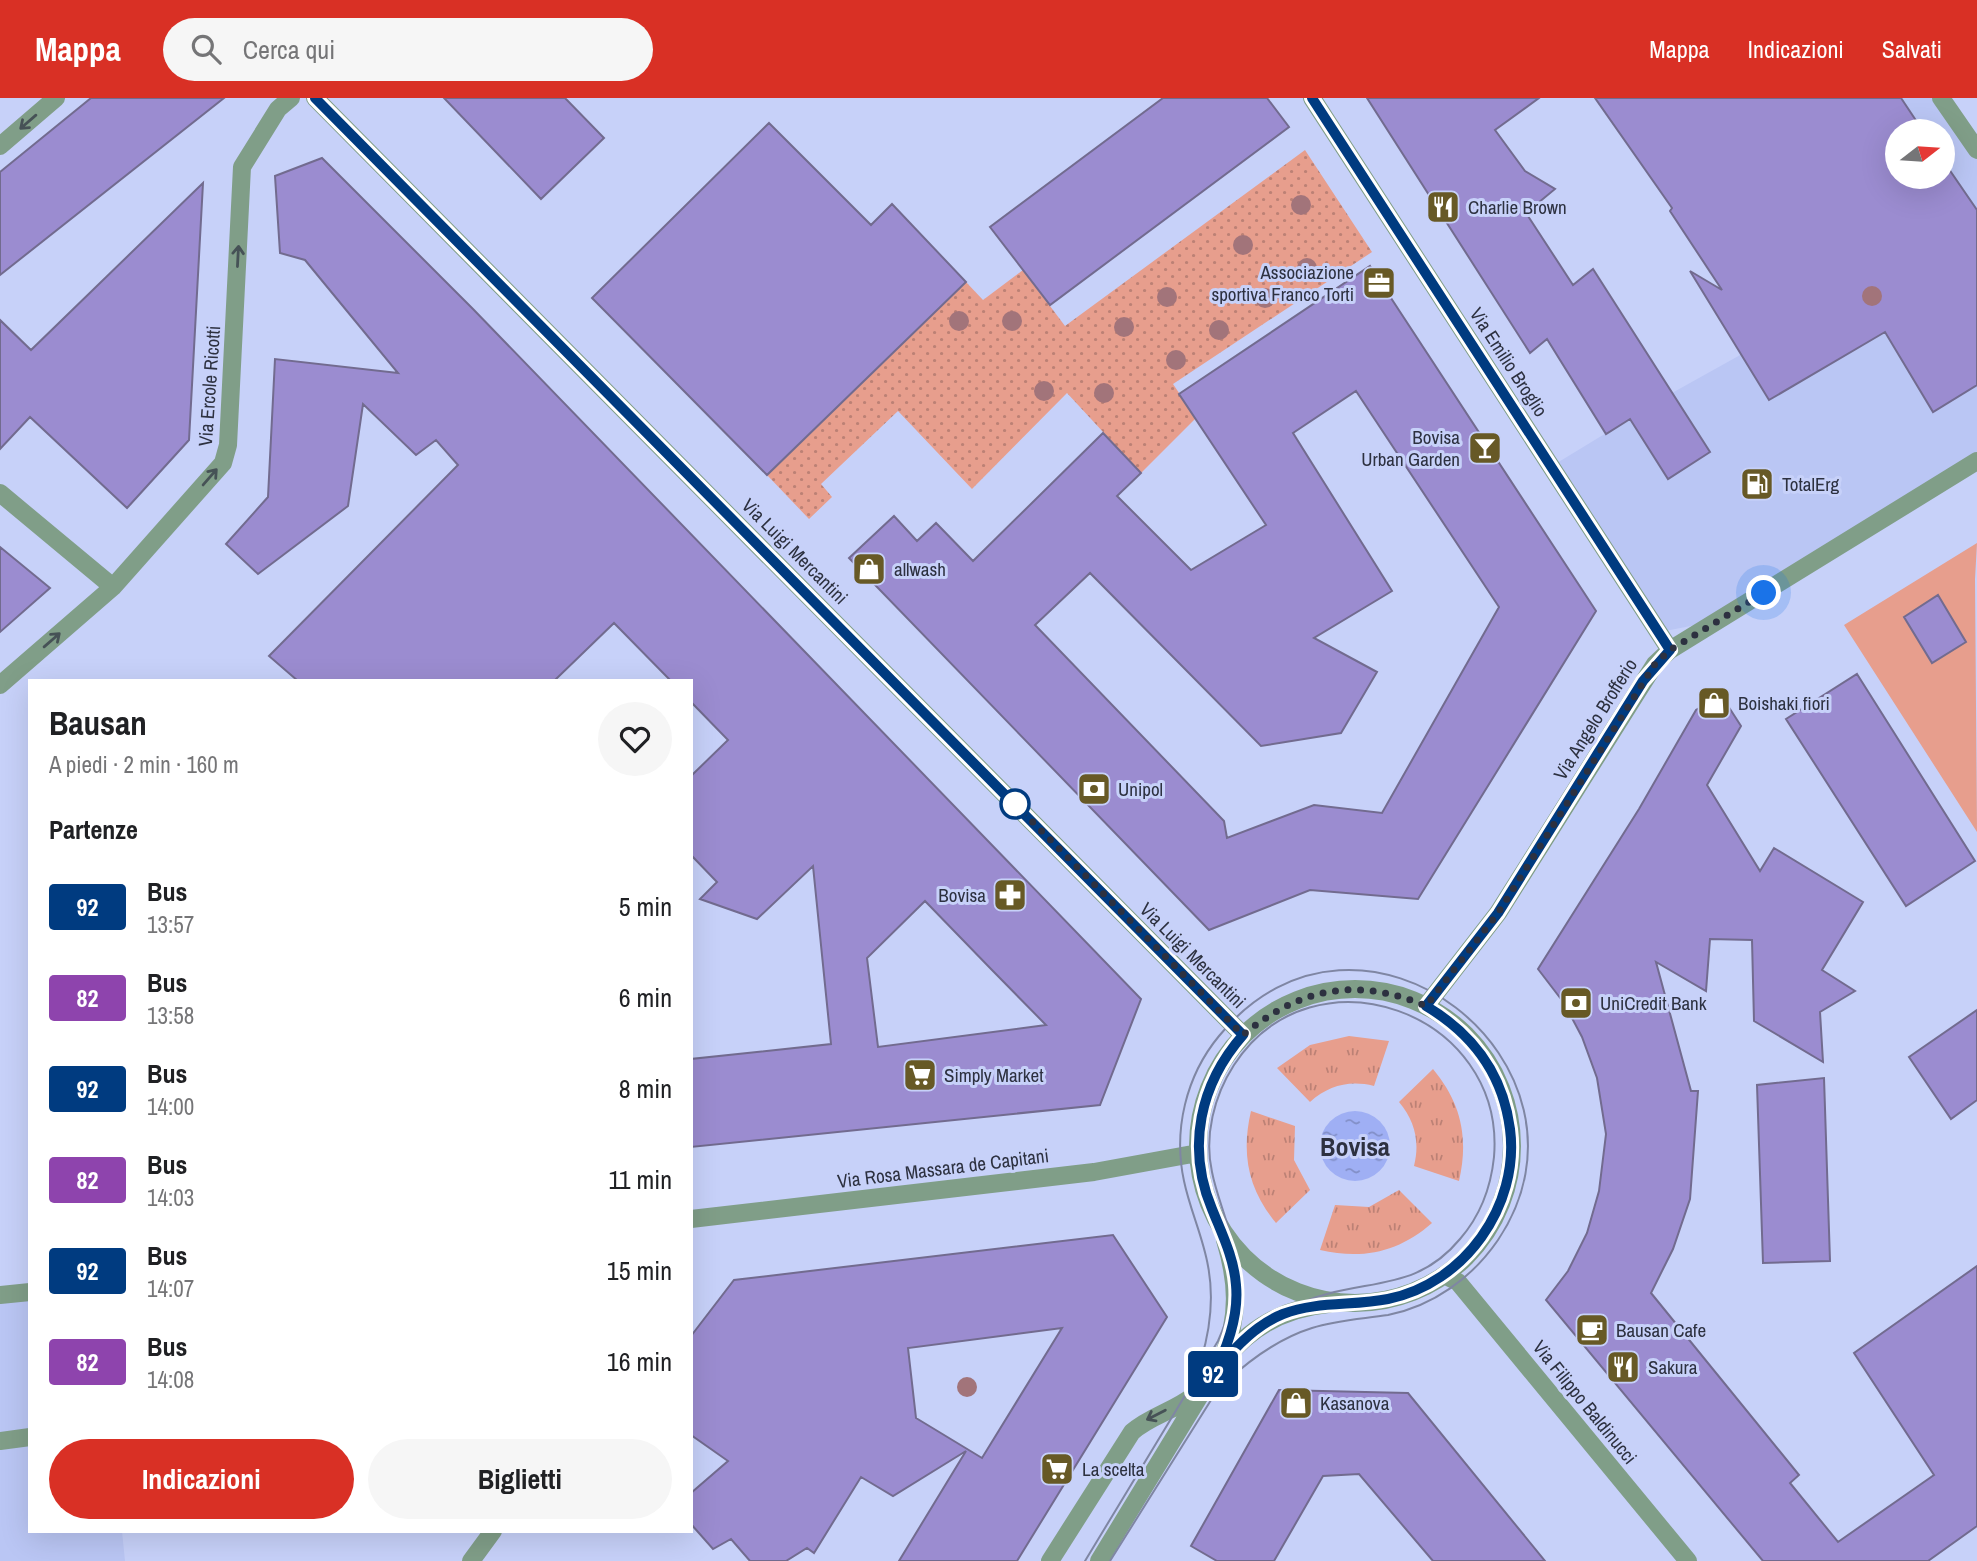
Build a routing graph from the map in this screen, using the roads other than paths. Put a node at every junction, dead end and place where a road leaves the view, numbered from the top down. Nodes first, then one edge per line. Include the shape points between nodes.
1 (56, 98) edge
2 (291, 98) edge
3 (315, 98) edge
4 (1312, 98) edge
5 (1941, 98) edge
6 (0, 146) edge
7 (1977, 150) edge
8 (1977, 461) edge
9 (0, 493) edge
10 (113, 587) junction
11 (1670, 650) junction
12 (0, 685) edge
13 (1426, 1006) junction
14 (1243, 1035) junction
15 (1198, 1153) junction
16 (1211, 1208) junction
17 (693, 1219) edge
18 (1444, 1275) junction
19 (28, 1292) edge
20 (0, 1295) edge
21 (1363, 1303) junction
22 (1212, 1377) junction
23 (28, 1437) edge
24 (0, 1441) edge
25 (492, 1533) edge
26 (471, 1561) edge
27 (1050, 1561) edge
28 (1099, 1561) edge
29 (1688, 1561) edge

1 -> 6 street
10 -> 2 street, Via Ercole Ricotti via 223,463 228,444 242,167 278,109
3 - 14 street, Via Luigi Mercantini
4 - 11 street, Via Emilio Broglio
5 - 7 street
8 - 11 street, Via Angelo Brofferio
9 - 10 street
12 -> 10 street, Via Ercole Ricotti
11 - 13 street, Via Angelo Brofferio via 1643,681 1498,913
13 - 14 street via 1375,990 1328,992 1291,1002
13 - 18 street via 1466,1036 1484,1058 1508,1111 1511,1139 1510,1168 1494,1218 1466,1256
14 - 15 street via 1227,1053 1206,1096
15 - 16 street
15 - 17 street, Via Rosa Massara de Capitani via 1094,1172
16 - 21 street via 1236,1249 1272,1280 1305,1295
16 - 22 street via 1232,1260 1237,1294 1230,1338
18 - 21 street via 1418,1290
18 - 29 street, Via Filippo Baldinucci via 1458,1282
19 - 20 street
21 - 22 street via 1318,1305 1276,1317 1238,1344
22 -> 27 street via 1192,1397 1132,1432
22 - 28 street
23 - 24 street
25 - 26 street

